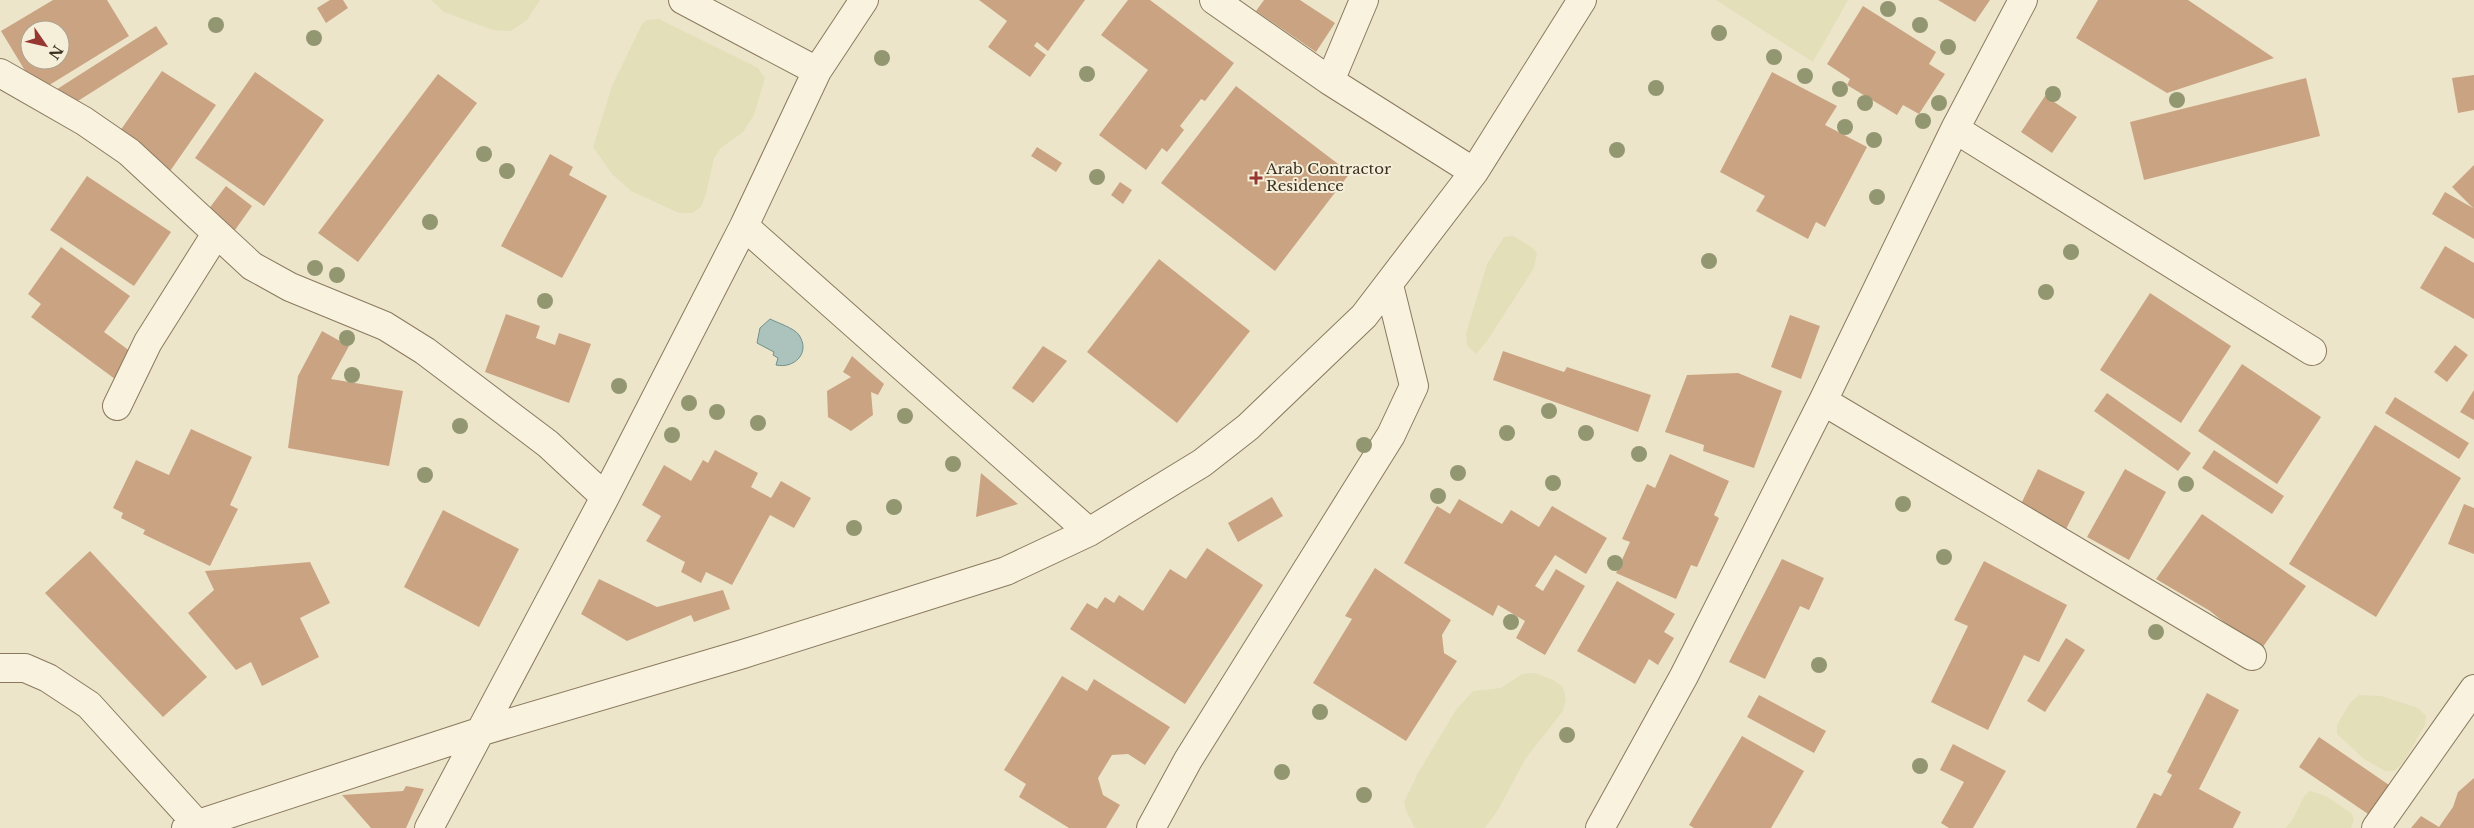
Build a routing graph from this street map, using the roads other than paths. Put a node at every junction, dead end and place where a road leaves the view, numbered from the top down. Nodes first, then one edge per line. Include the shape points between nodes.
1 (682, 0) edge
2 (864, 0) edge
3 (1214, 0) edge
4 (1364, 0) edge
5 (1582, 0) edge
6 (2023, 0) edge
7 (817, 70) junction
8 (0, 74) edge
9 (1330, 81) junction
10 (1955, 129) junction
11 (1474, 172) junction
12 (744, 226) junction
13 (216, 234) junction
14 (1389, 286) junction
15 (2312, 351) dead end
16 (1823, 401) junction
17 (117, 406) dead end
18 (606, 497) junction
19 (1089, 532) junction
20 (2252, 656) dead end
21 (0, 668) edge
22 (2474, 689) edge
23 (482, 731) junction
24 (191, 826) edge
25 (429, 828) edge
26 (1151, 828) edge
27 (1600, 828) edge
28 (2376, 828) edge

1 - 7 street
2 - 7 street
3 - 9 street
4 - 9 street
5 - 11 street
6 - 10 street
7 - 12 street
8 - 13 street via 84,121 129,152
9 - 11 street
10 - 15 street
10 - 16 street
11 - 14 street
12 - 18 street
12 - 19 street
13 - 17 street via 148,342
13 - 18 street via 252,266 290,287 385,326 425,351 548,444
14 - 19 street via 1364,316 1248,427 1202,463
14 - 26 street via 1414,386 1391,435 1188,760
16 - 20 street
16 - 27 street via 1684,676
18 - 23 street
19 - 23 street via 1006,571 743,654
21 - 24 street via 25,668 48,678 89,705
22 - 28 street
23 - 24 street
23 - 25 street

